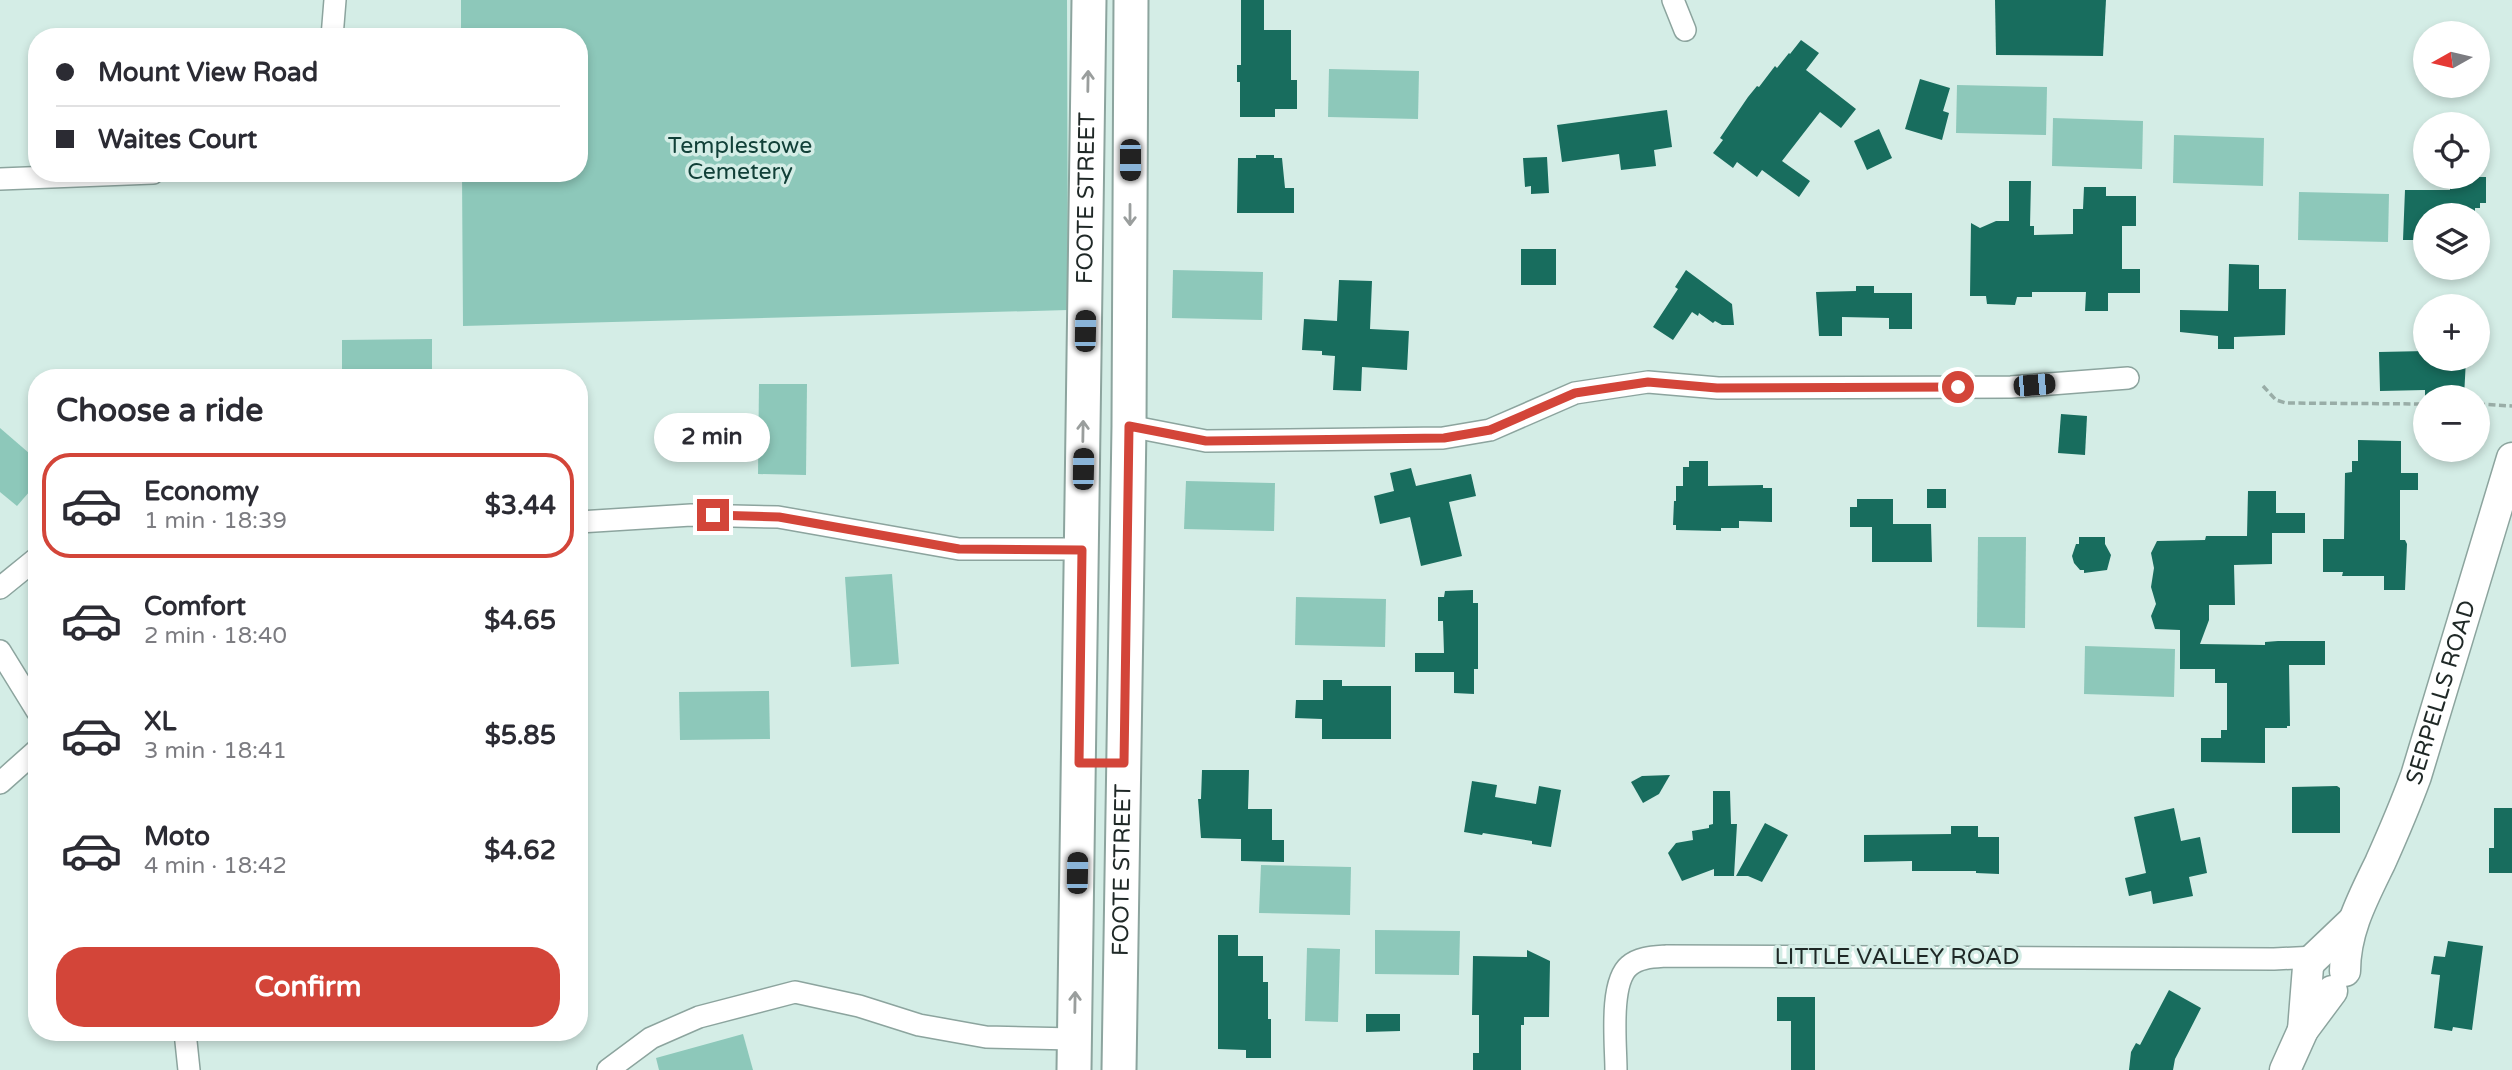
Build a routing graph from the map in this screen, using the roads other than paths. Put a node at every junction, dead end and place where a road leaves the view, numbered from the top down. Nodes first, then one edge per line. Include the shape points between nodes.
1 (335, 0) edge
2 (1089, 0) edge
3 (1131, 0) edge
4 (1672, 0) edge
5 (333, 28) edge
6 (1685, 30) dead end
7 (28, 178) edge
8 (0, 179) edge
9 (2128, 378) dead end
10 (1129, 426) junction
11 (2512, 458) edge
12 (588, 521) edge
13 (1082, 550) junction
14 (28, 566) edge
15 (0, 589) edge
16 (0, 651) edge
17 (28, 696) edge
18 (28, 758) edge
19 (1079, 763) junction
20 (1124, 763) junction
21 (0, 783) edge
22 (2325, 974) junction
23 (186, 1041) edge
24 (1074, 1055) edge
25 (189, 1070) edge
26 (608, 1070) edge
27 (1119, 1070) edge
28 (1616, 1070) edge
29 (2285, 1070) edge

1 - 5 street
13 -> 2 main road, FOOTE STREET
3 -> 10 main road, FOOTE STREET
4 - 6 street
7 - 8 street
9 - 10 street via 2011,387 1717,388 1648,382 1575,393 1490,430 1444,438 1206,441
10 - 20 main road, FOOTE STREET
11 - 22 street, SERPELLS ROAD via 2406,804 2353,922 2347,948
12 - 13 street via 691,515 779,517 959,549
13 - 19 main road, FOOTE STREET
14 - 15 street
16 - 17 street
18 - 21 street
19 - 20 main road
24 -> 19 main road, FOOTE STREET
20 - 27 main road, FOOTE STREET
22 - 28 street, LITTLE VALLEY ROAD via 2274,959 1646,958 1628,966 1619,984
22 - 29 street, SERPELLS ROAD
23 - 25 street
24 - 26 street via 919,1026 795,992 699,1017 651,1038

